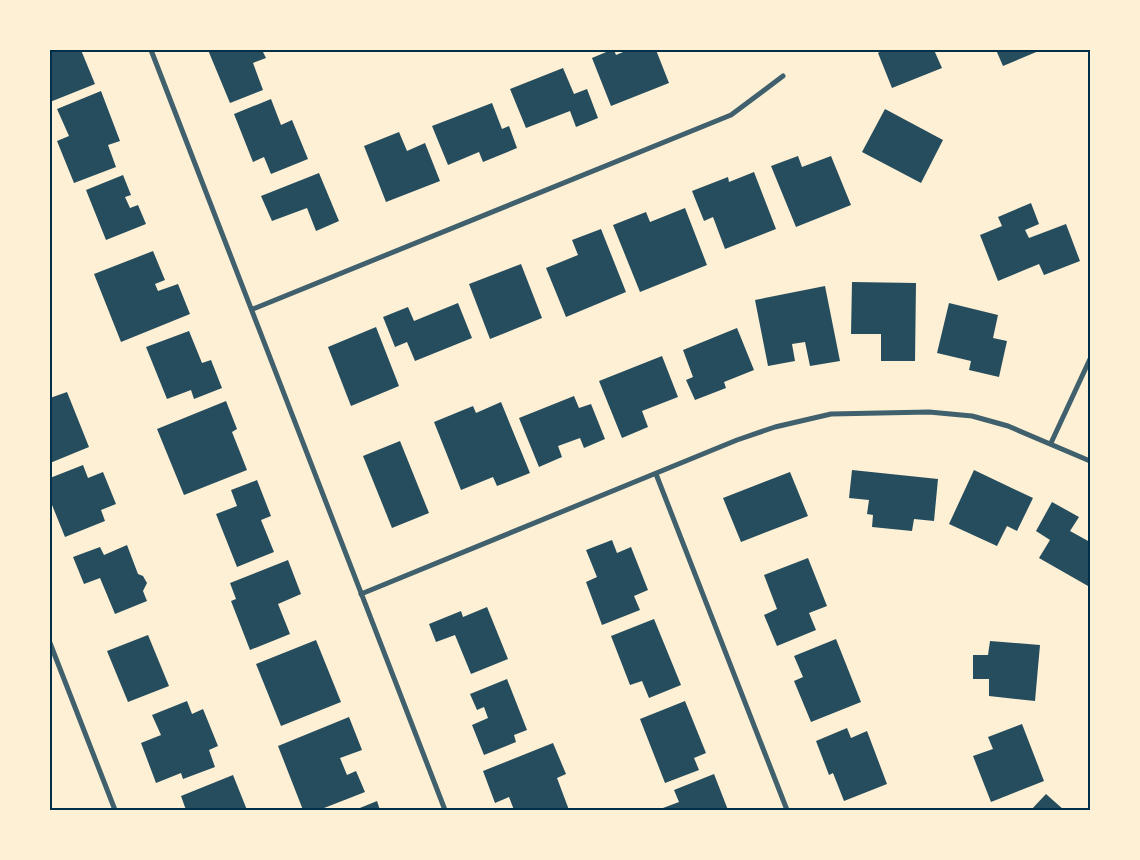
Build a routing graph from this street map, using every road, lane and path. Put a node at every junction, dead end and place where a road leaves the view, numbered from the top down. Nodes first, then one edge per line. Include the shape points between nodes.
1 (151, 50) edge
2 (783, 76) dead end
3 (253, 309) junction
4 (1090, 359) edge
5 (1051, 443) junction
6 (1090, 461) edge
7 (656, 474) junction
8 (361, 594) junction
9 (50, 643) edge
10 (115, 810) edge
11 (445, 810) edge
12 (787, 810) edge

1 - 3 street
2 - 3 street via 731,115
3 - 8 street
4 - 5 street
5 - 6 street
5 - 7 street via 972,416 929,412 831,414 775,427
7 - 8 street
7 - 12 street
8 - 11 street
9 - 10 street

